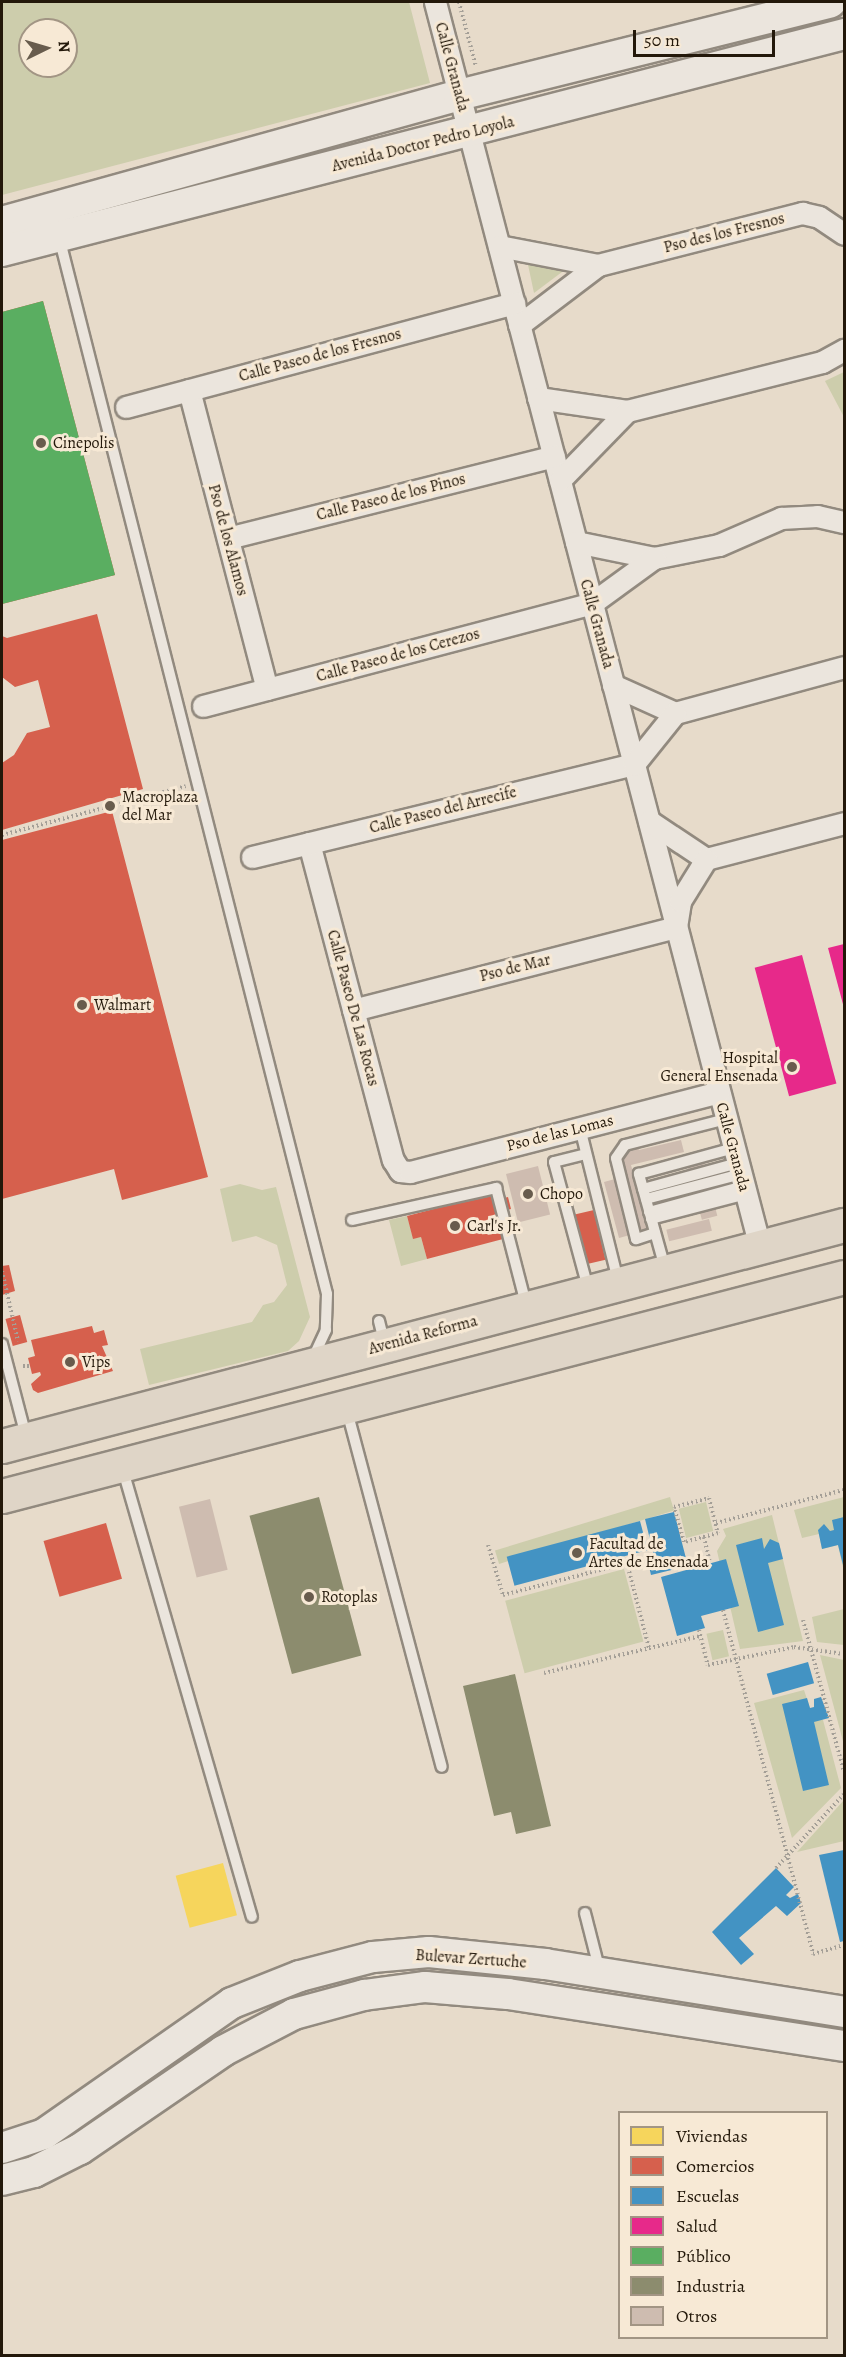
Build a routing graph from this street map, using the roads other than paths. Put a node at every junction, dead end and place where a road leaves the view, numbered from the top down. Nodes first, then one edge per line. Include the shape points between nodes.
1 (435, 2) edge
2 (831, 2) edge
3 (844, 34) edge
4 (459, 95) junction
5 (469, 132) junction
6 (2, 222) edge
7 (844, 234) edge
8 (59, 236) junction
9 (498, 246) junction
10 (2, 251) edge
11 (598, 265) junction
12 (514, 303) junction
13 (519, 325) junction
14 (844, 350) edge
15 (189, 390) junction
16 (538, 398) junction
17 (126, 407) dead end
18 (627, 411) junction
19 (554, 456) junction
20 (560, 480) junction
21 (844, 522) edge
22 (228, 538) junction
23 (576, 542) junction
24 (654, 558) junction
25 (592, 603) junction
26 (844, 667) edge
27 (613, 685) junction
28 (267, 689) junction
29 (203, 706) dead end
30 (675, 713) junction
31 (634, 764) junction
32 (649, 821) junction
33 (844, 823) edge
34 (309, 843) junction
35 (252, 858) dead end
36 (706, 859) junction
37 (676, 927) junction
38 (353, 1010) junction
39 (719, 1092) junction
40 (726, 1119) junction
41 (580, 1128) junction
42 (586, 1154) junction
43 (400, 1171) joint
44 (740, 1173) junction
45 (647, 1204) junction
46 (352, 1220) dead end
47 (844, 1225) edge
48 (760, 1247) junction
49 (666, 1271) junction
50 (844, 1277) edge
51 (604, 1288) junction
52 (527, 1308) junction
53 (655, 1328) junction
54 (2, 1344) edge
55 (279, 1373) junction
56 (346, 1407) junction
57 (14, 1443) edge
58 (121, 1464) junction
59 (2, 1496) edge
60 (442, 1767) dead end
61 (585, 1913) dead end
62 (252, 1917) dead end
63 (599, 1971) junction
64 (844, 2012) edge
65 (844, 2046) edge
66 (2, 2148) edge
67 (2, 2180) edge

1 - 4 street, Calle Granada
2 - 4 main road
3 - 5 main road, Avenida Doctor Pedro Loyola
4 - 5 street, Calle Granada
4 - 6 main road
5 - 8 main road, Avenida Doctor Pedro Loyola
5 - 9 street, Calle Granada
7 - 11 street, Pso des los Fresnos via 819,216 802,213
8 - 10 main road, Avenida Doctor Pedro Loyola
8 - 55 lane via 327,1294 326,1330 320,1348 310,1361
9 - 11 street
9 - 12 street, Calle Granada
11 - 13 street
12 - 13 street, Calle Granada
12 - 15 street, Calle Paseo de los Fresnos
13 - 16 street, Calle Granada
14 - 18 street via 822,362
15 - 17 street, Calle Paseo de los Fresnos
15 - 22 street, Pso de los Alamos
16 - 18 street
16 - 19 street, Calle Granada
18 - 20 street
19 - 20 street, Calle Granada
19 - 22 street, Calle Paseo de los Pinos
20 - 23 street, Calle Granada
21 - 24 street via 817,516 781,518 719,545
22 - 28 street, Pso de los Alamos
23 - 24 street
23 - 25 street, Calle Granada
24 - 25 street
25 - 27 street, Calle Granada
25 - 28 street, Calle Paseo de los Cerezos
26 - 30 street
27 - 30 street
27 - 31 street, Calle Granada
28 - 29 street, Calle Paseo de los Cerezos
30 - 31 street
31 - 32 street, Calle Granada
31 - 34 street, Calle Paseo del Arrecife
32 - 36 street
32 - 37 street, Calle Granada
33 - 36 street
34 - 35 street, Calle Paseo del Arrecife
34 - 38 street, Calle Paseo De Las Rocas
36 - 37 street via 680,901
37 - 38 street, Pso de Mar
37 - 39 street, Calle Granada
38 - 43 street, Calle Paseo De Las Rocas via 393,1160
39 - 40 street, Calle Granada
39 - 41 street, Pso de las Lomas
40 - 44 street, Calle Granada
40 - 45 lane via 625,1145 616,1158 636,1239
41 - 42 lane
41 - 43 street, Pso de las Lomas via 410,1172
42 - 51 lane
42 - 51 lane via 554,1162
44 - 45 lane
44 - 45 lane
44 - 45 lane
44 - 45 lane via 639,1174
44 - 48 street, Calle Granada
45 - 49 lane
46 - 52 lane via 496,1188
47 - 48 highway, Avenida Reforma
48 - 49 highway, Avenida Reforma
48 - 53 highway via 764,1264 754,1279 680,1299
49 - 51 highway, Avenida Reforma
50 - 53 highway
51 - 52 highway, Avenida Reforma
52 - 55 highway, Avenida Reforma via 382,1333
53 - 56 highway
54 - 57 lane
55 - 57 highway, Avenida Reforma
56 - 58 highway
56 - 60 lane
58 - 59 highway
58 - 62 lane
61 - 63 lane
63 - 64 main road, Bulevar Zertuche
63 - 66 main road, Bulevar Zertuche via 429,1952 373,1957 300,1976 232,2003 44,2134
65 - 67 main road, Bulevar Zertuche via 508,1994 425,1987 364,1995 294,2014 223,2051 72,2154 34,2172

